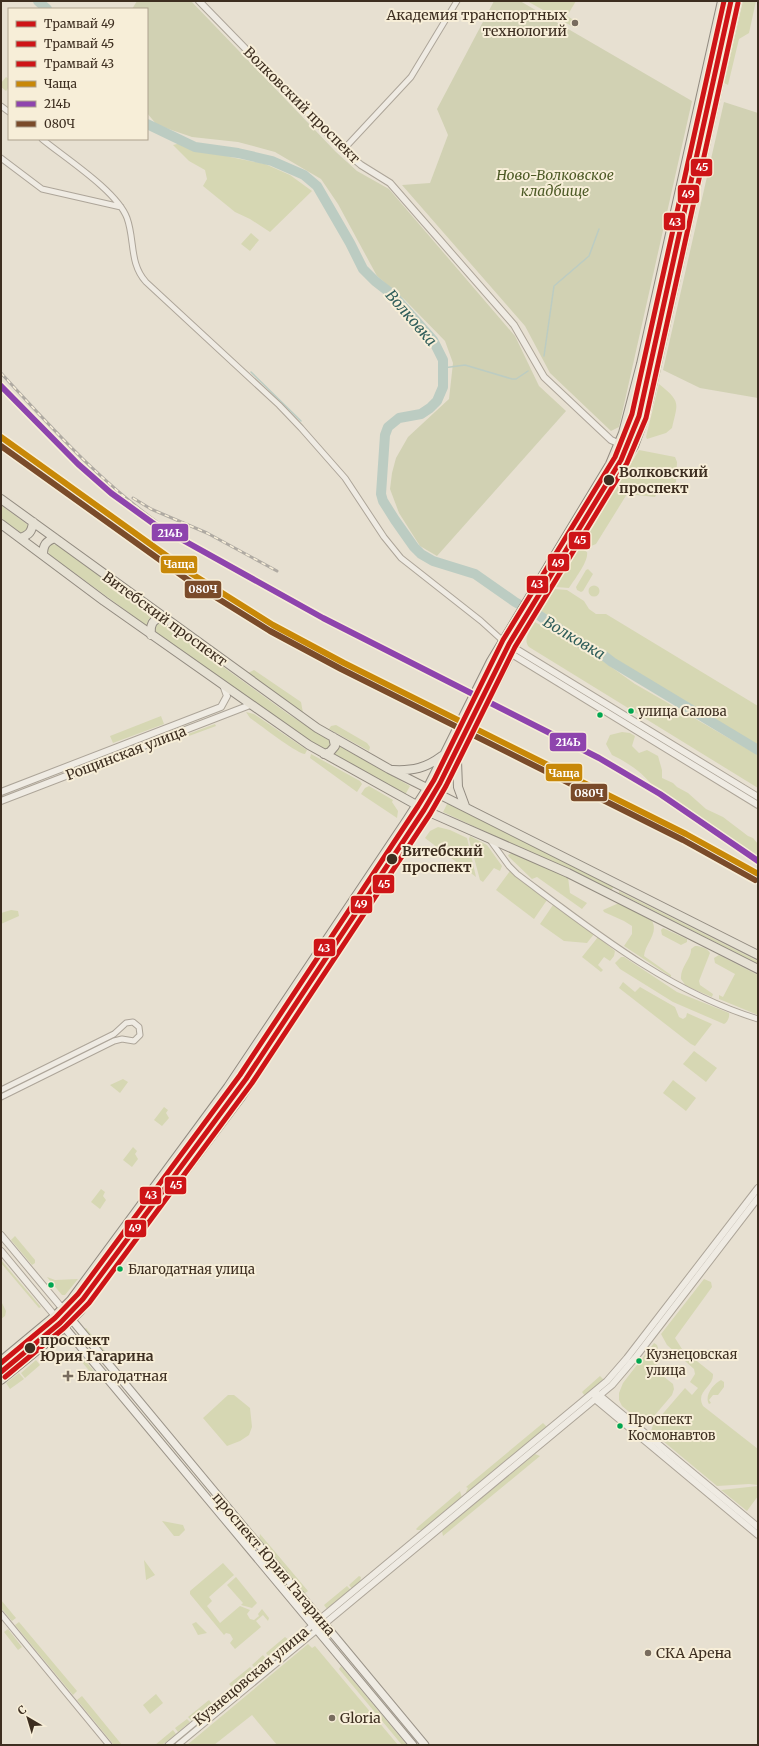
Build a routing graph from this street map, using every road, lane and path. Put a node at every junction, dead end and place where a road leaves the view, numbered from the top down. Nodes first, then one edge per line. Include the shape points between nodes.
1 (199, 1) edge
2 (458, 1) edge
3 (722, 1) edge
4 (737, 1) edge
5 (43, 140) edge
6 (343, 150) junction
7 (1, 158) edge
8 (121, 207) junction
9 (620, 444) junction
10 (634, 446) junction
11 (1, 499) edge
12 (33, 522) junction
13 (1, 524) edge
14 (20, 538) junction
15 (55, 538) junction
16 (44, 555) junction
17 (163, 617) junction
18 (151, 634) junction
19 (503, 641) junction
20 (511, 650) junction
21 (223, 686) junction
22 (250, 705) junction
23 (333, 738) junction
24 (324, 754) junction
25 (444, 754) junction
26 (457, 759) junction
27 (389, 769) junction
28 (427, 789) junction
29 (1, 792) edge
30 (438, 793) junction
31 (758, 797) edge
32 (1, 801) edge
33 (416, 805) junction
34 (758, 805) edge
35 (465, 806) junction
36 (429, 812) junction
37 (490, 839) junction
38 (620, 885) junction
39 (615, 896) junction
40 (758, 955) edge
41 (758, 969) edge
42 (758, 1019) edge
43 (1, 1090) edge
44 (1, 1097) edge
45 (758, 1188) edge
46 (758, 1198) edge
47 (1, 1235) edge
48 (1, 1251) edge
49 (63, 1308) junction
50 (55, 1316) junction
51 (72, 1320) junction
52 (64, 1328) junction
53 (1, 1361) edge
54 (1, 1380) edge
55 (597, 1396) junction
56 (758, 1527) edge
57 (758, 1535) edge
58 (1, 1614) edge
59 (322, 1622) junction
60 (315, 1627) junction
61 (109, 1745) edge
62 (168, 1745) edge
63 (178, 1745) edge
64 (413, 1745) edge
65 (425, 1745) edge

1 - 6 street, Волковский проспект
2 - 6 street via 411,78
3 - 9 main road via 641,364
4 - 10 main road via 644,419
5 - 8 street via 103,187
6 - 9 street, Волковский проспект via 390,183 514,325 544,377 611,440
7 - 8 street via 42,189
8 - 19 street via 127,219 136,268 143,279 301,428 345,478 401,558
9 - 10 street, Волковский проспект
9 - 19 main road
10 - 20 main road
11 - 12 main road, Витебский проспект
12 - 14 main road via 31,532
12 - 15 main road, Витебский проспект
13 - 14 main road, Витебский проспект
14 - 16 main road, Витебский проспект
15 - 16 main road via 45,543
15 - 17 main road, Витебский проспект
16 - 18 main road, Витебский проспект
17 - 18 main road via 154,620
17 - 23 main road, Витебский проспект via 307,722
18 - 21 main road, Витебский проспект
19 - 20 street
19 - 25 main road
20 - 26 main road
20 - 31 street
20 - 34 street
21 - 22 main road, Витебский проспект
21 - 29 street, Рощинская улица via 227,696 221,707
22 - 24 main road, Витебский проспект
22 - 32 street, Рощинская улица
23 - 24 main road via 335,746
23 - 27 main road, Витебский проспект
24 - 33 main road, Витебский проспект
25 - 27 main road via 422,768
25 - 28 main road
26 - 30 main road
26 - 35 main road via 458,787
27 - 28 main road, Витебский проспект
28 - 30 main road, Витебский проспект
28 - 33 main road
30 - 35 main road, Витебский проспект
30 - 36 main road
33 - 36 main road, Витебский проспект
33 - 49 main road via 228,1087 89,1277
35 - 38 main road, Витебский проспект
36 - 37 main road, Витебский проспект
36 - 51 main road via 241,1097
37 - 39 main road, Витебский проспект
37 - 42 street via 509,866 518,874 630,956 695,995
38 - 39 main road
38 - 40 main road, Витебский проспект
39 - 41 main road, Витебский проспект
43 - 44 street via 114,1034 126,1023 133,1022 139,1027 140,1035 134,1041 114,1041
45 - 55 street, Кузнецовская улица
46 - 55 street, Кузнецовская улица via 636,1358 617,1380
47 - 49 street, проспект Юрия Гагарина
48 - 50 street
49 - 50 main road
49 - 51 street, проспект Юрия Гагарина
50 - 52 main road, проспект Юрия Гагарина
50 - 53 main road
51 - 52 main road
51 - 59 main road, проспект Юрия Гагарина
52 - 54 main road
52 - 60 main road, проспект Юрия Гагарина
55 - 56 street
55 - 57 street
55 - 59 street, Кузнецовская улица
58 - 61 street
59 - 60 street, Кузнецовская улица
59 - 65 main road, проспект Юрия Гагарина
60 - 62 street, Кузнецовская улица
60 - 63 street, Кузнецовская улица
60 - 64 main road, проспект Юрия Гагарина

